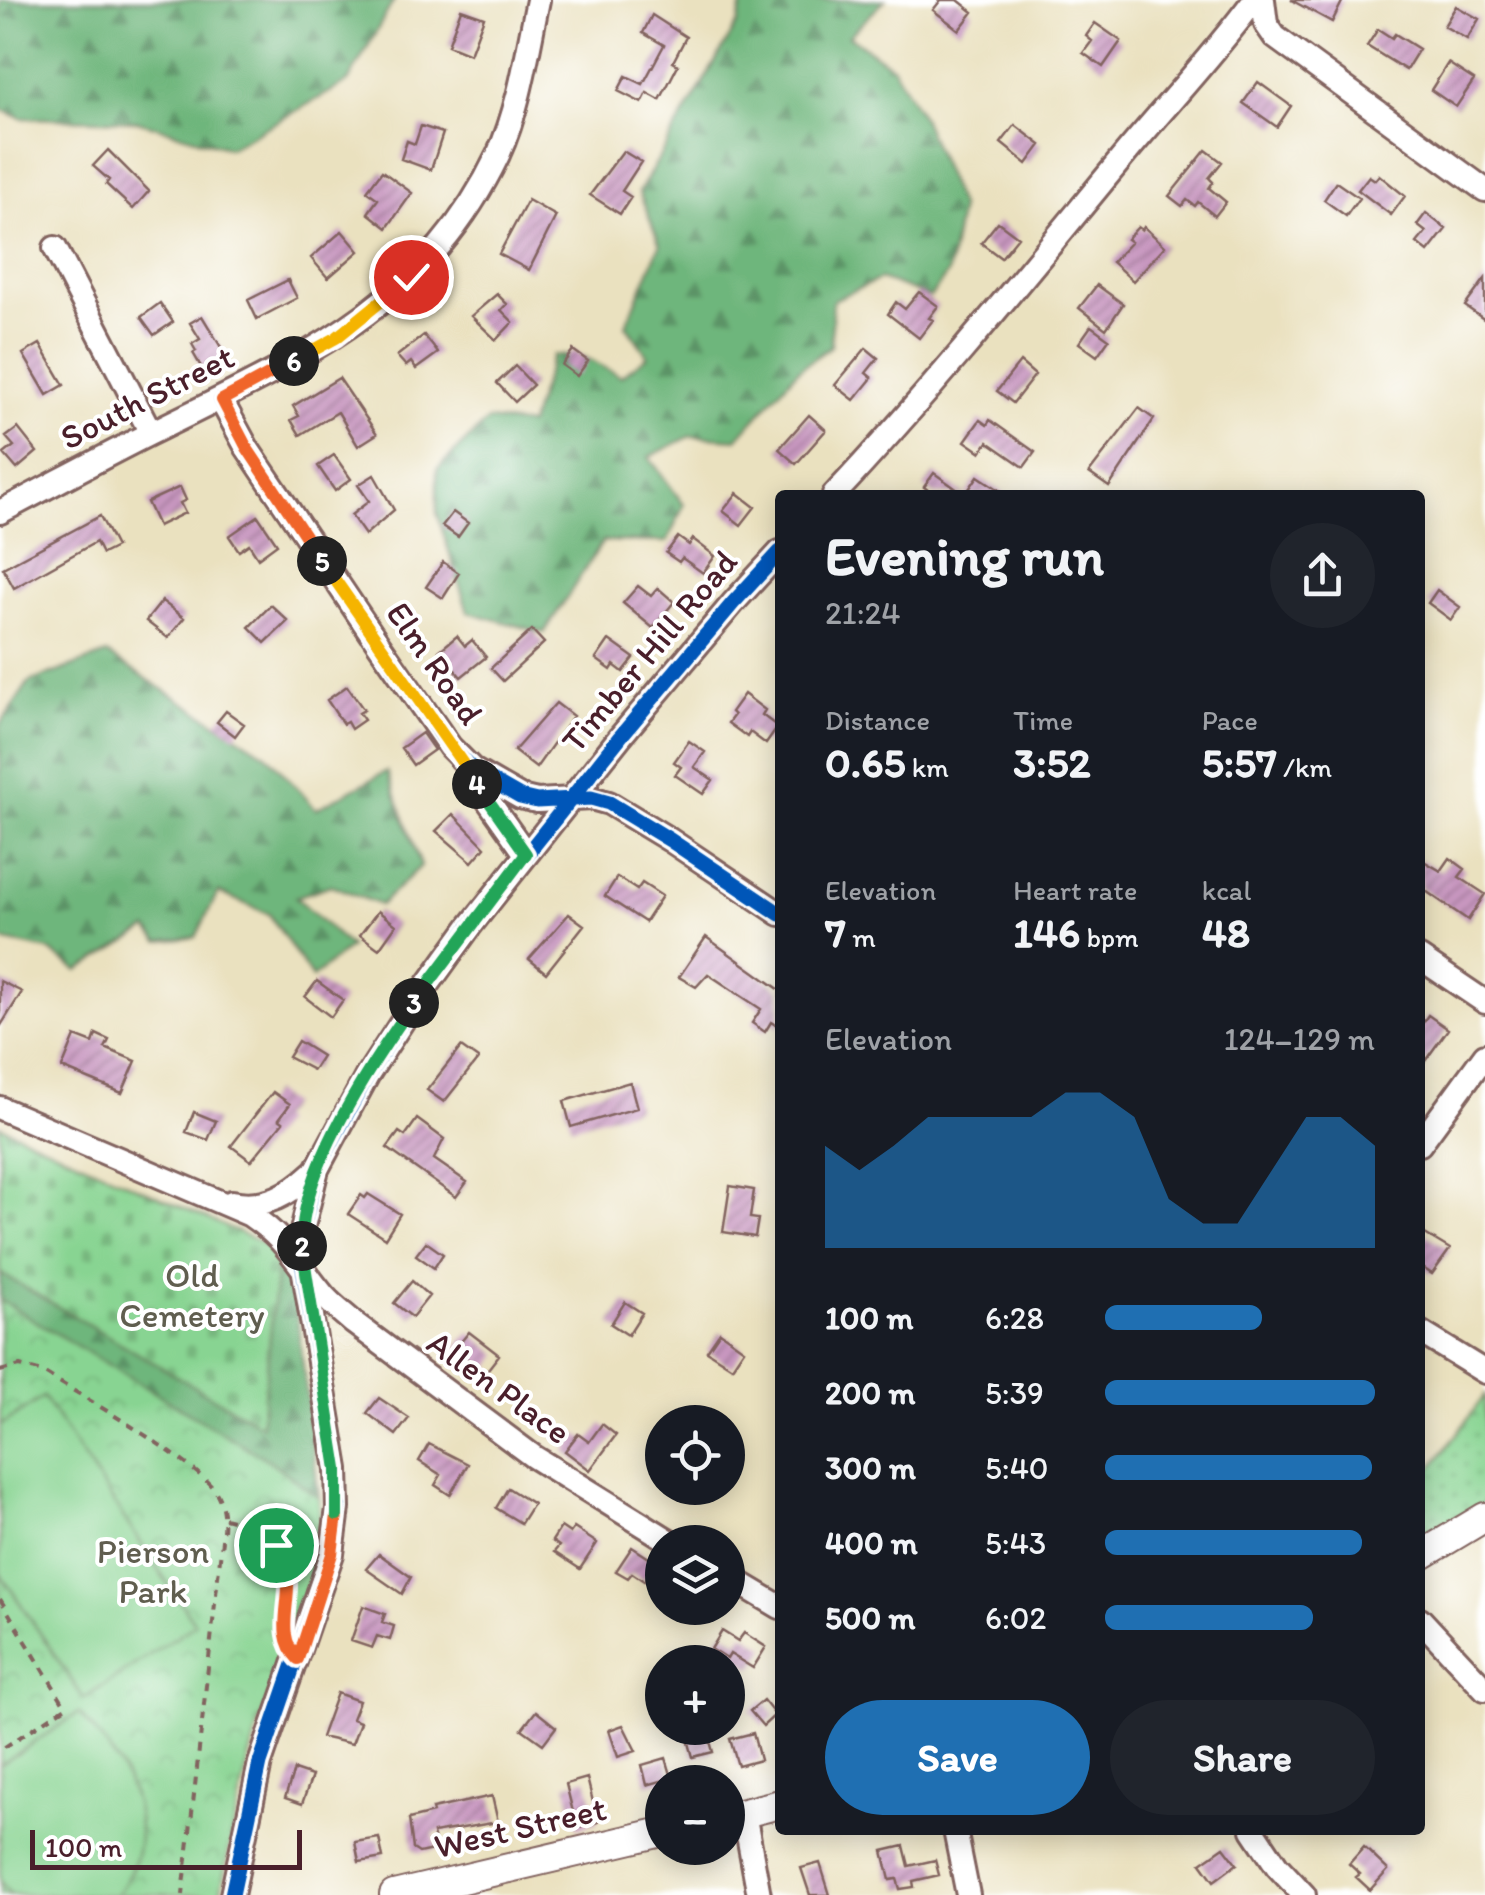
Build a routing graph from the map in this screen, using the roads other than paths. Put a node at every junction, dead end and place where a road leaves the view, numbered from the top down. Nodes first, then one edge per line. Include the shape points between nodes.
1 (538, 0) edge
2 (1254, 0) edge
3 (1263, 0) edge
4 (1485, 190) edge
5 (54, 248) dead end
6 (222, 400) junction
7 (150, 433) junction
8 (839, 490) edge
9 (0, 512) edge
10 (775, 558) edge
11 (450, 748) junction
12 (572, 797) junction
13 (526, 854) junction
14 (775, 911) edge
15 (1425, 961) edge
16 (1485, 1002) edge
17 (1485, 1056) edge
18 (0, 1108) edge
19 (1425, 1137) edge
20 (317, 1169) junction
21 (214, 1198) junction
22 (303, 1268) junction
23 (1425, 1335) edge
24 (1485, 1372) edge
25 (1485, 1517) edge
26 (645, 1527) edge
27 (1425, 1553) edge
28 (745, 1586) edge
29 (775, 1604) edge
30 (1425, 1624) edge
31 (1485, 1690) edge
32 (775, 1805) edge
33 (745, 1813) edge
34 (956, 1835) edge
35 (1256, 1835) edge
36 (645, 1836) edge
37 (745, 1846) edge
38 (437, 1890) edge
39 (232, 1895) edge
40 (394, 1895) edge
41 (759, 1895) edge
42 (968, 1895) edge
43 (1304, 1895) edge

1 - 6 street, South Street via 500,152 462,221 411,277 336,338
2 - 8 street via 960,356
3 - 4 street via 1275,37
5 - 7 street
6 - 7 street, South Street
6 - 11 street, Elm Road via 272,486
7 - 9 street, South Street
10 - 12 street, Timber Hill Road
11 - 12 street, Elm Road via 504,790 538,801
11 - 13 street
12 - 13 street, Timber Hill Road
12 - 14 street, Elm Road via 627,813
13 - 20 street, Timber Hill Road via 410,1008
15 - 16 street
17 - 19 street
18 - 21 street
20 - 21 street via 266,1203
20 - 22 street, Timber Hill Road via 301,1235
21 - 22 street, Allen Place via 272,1229
22 - 26 street, Allen Place via 326,1299 476,1416
22 - 39 street, Timber Hill Road via 338,1508 332,1554 260,1762
23 - 24 street
25 - 27 main road
28 - 29 street
30 - 31 street
32 - 33 main road
34 - 42 street
35 - 43 street
36 - 38 main road, West Street
37 - 41 street
38 - 40 main road, West Street

